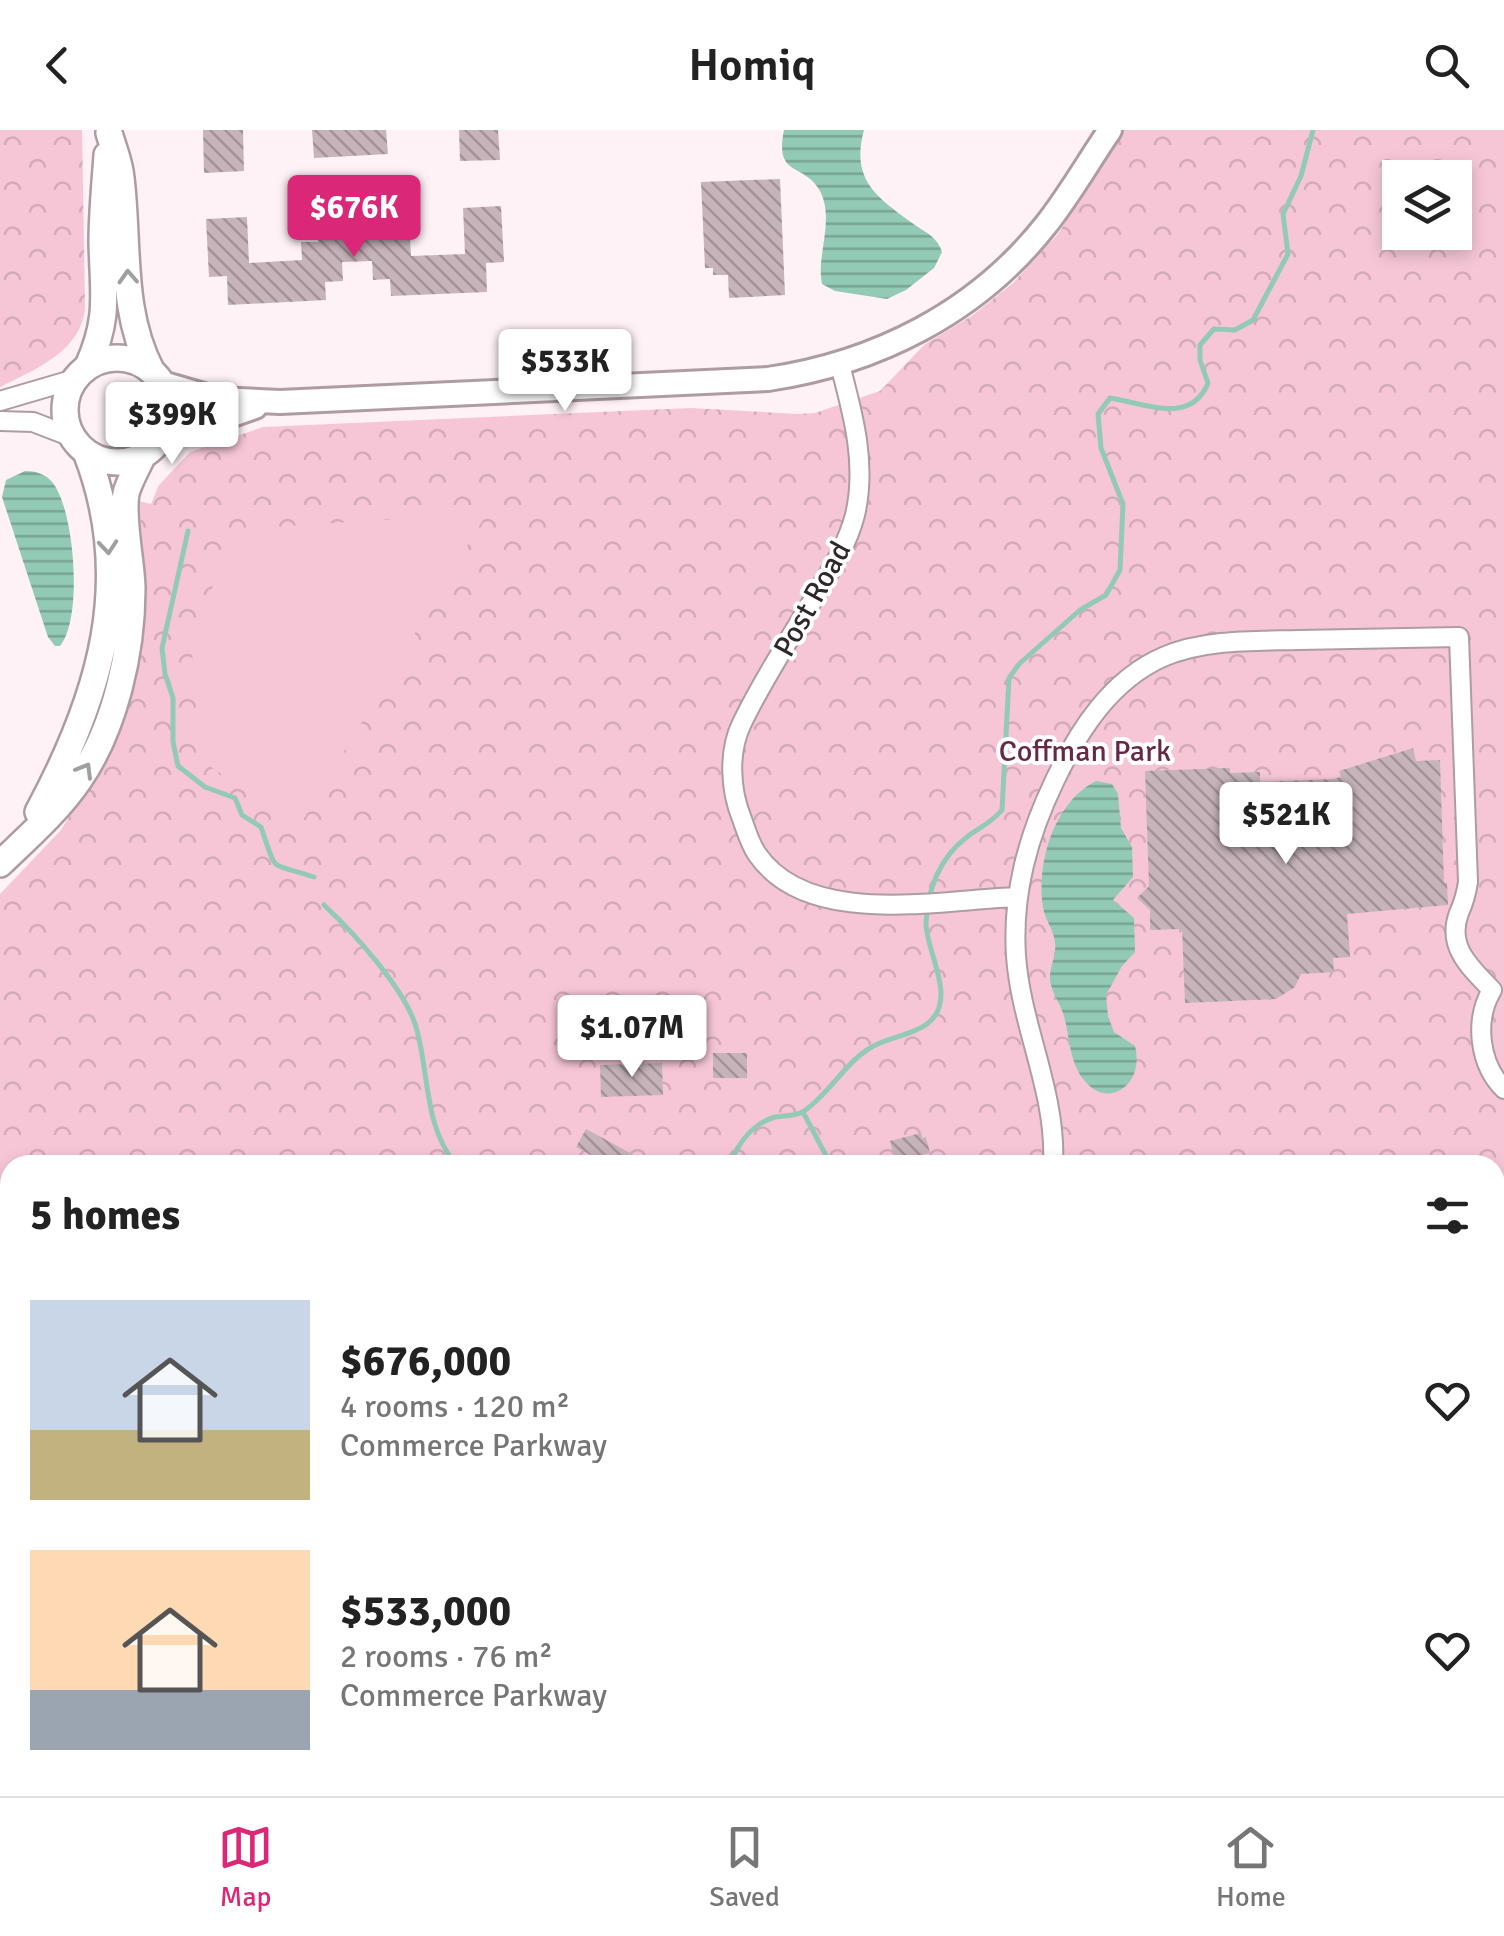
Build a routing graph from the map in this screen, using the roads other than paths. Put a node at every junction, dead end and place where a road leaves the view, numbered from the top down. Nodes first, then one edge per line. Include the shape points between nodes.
1 (1110, 130) edge
2 (109, 131) edge
3 (840, 365) junction
4 (81, 372) junction
5 (157, 376) junction
6 (0, 402) edge
7 (280, 402) junction
8 (0, 421) edge
9 (79, 445) junction
10 (151, 448) junction
11 (22, 843) junction
12 (0, 864) edge
13 (1016, 897) junction
14 (1504, 1089) edge
15 (1054, 1155) edge

1 - 3 street via 1046,225 985,288 907,337
2 - 4 main road via 102,239 106,311
5 -> 2 main road via 129,307 121,174
3 - 7 street via 768,379
3 - 13 street, Post Road via 858,446 855,515 841,552 740,726 731,771 737,808 766,864 821,900
4 - 5 main road via 113,358 140,363
4 - 6 street
4 - 9 main road via 64,409
5 - 7 street via 216,399
5 - 10 main road via 167,394 168,418
7 - 10 street via 244,409
8 - 9 street via 33,422
9 - 10 main road via 116,462
9 -> 11 main road via 102,503 109,553 104,644 86,712
11 -> 10 main road via 78,782 109,720 132,608 126,497
11 - 12 main road
13 - 14 street via 1034,823 1086,724 1110,694 1164,657 1243,641 1459,637 1468,882 1456,930 1458,952 1492,990 1482,1050
13 - 15 street via 1020,1001 1049,1106

